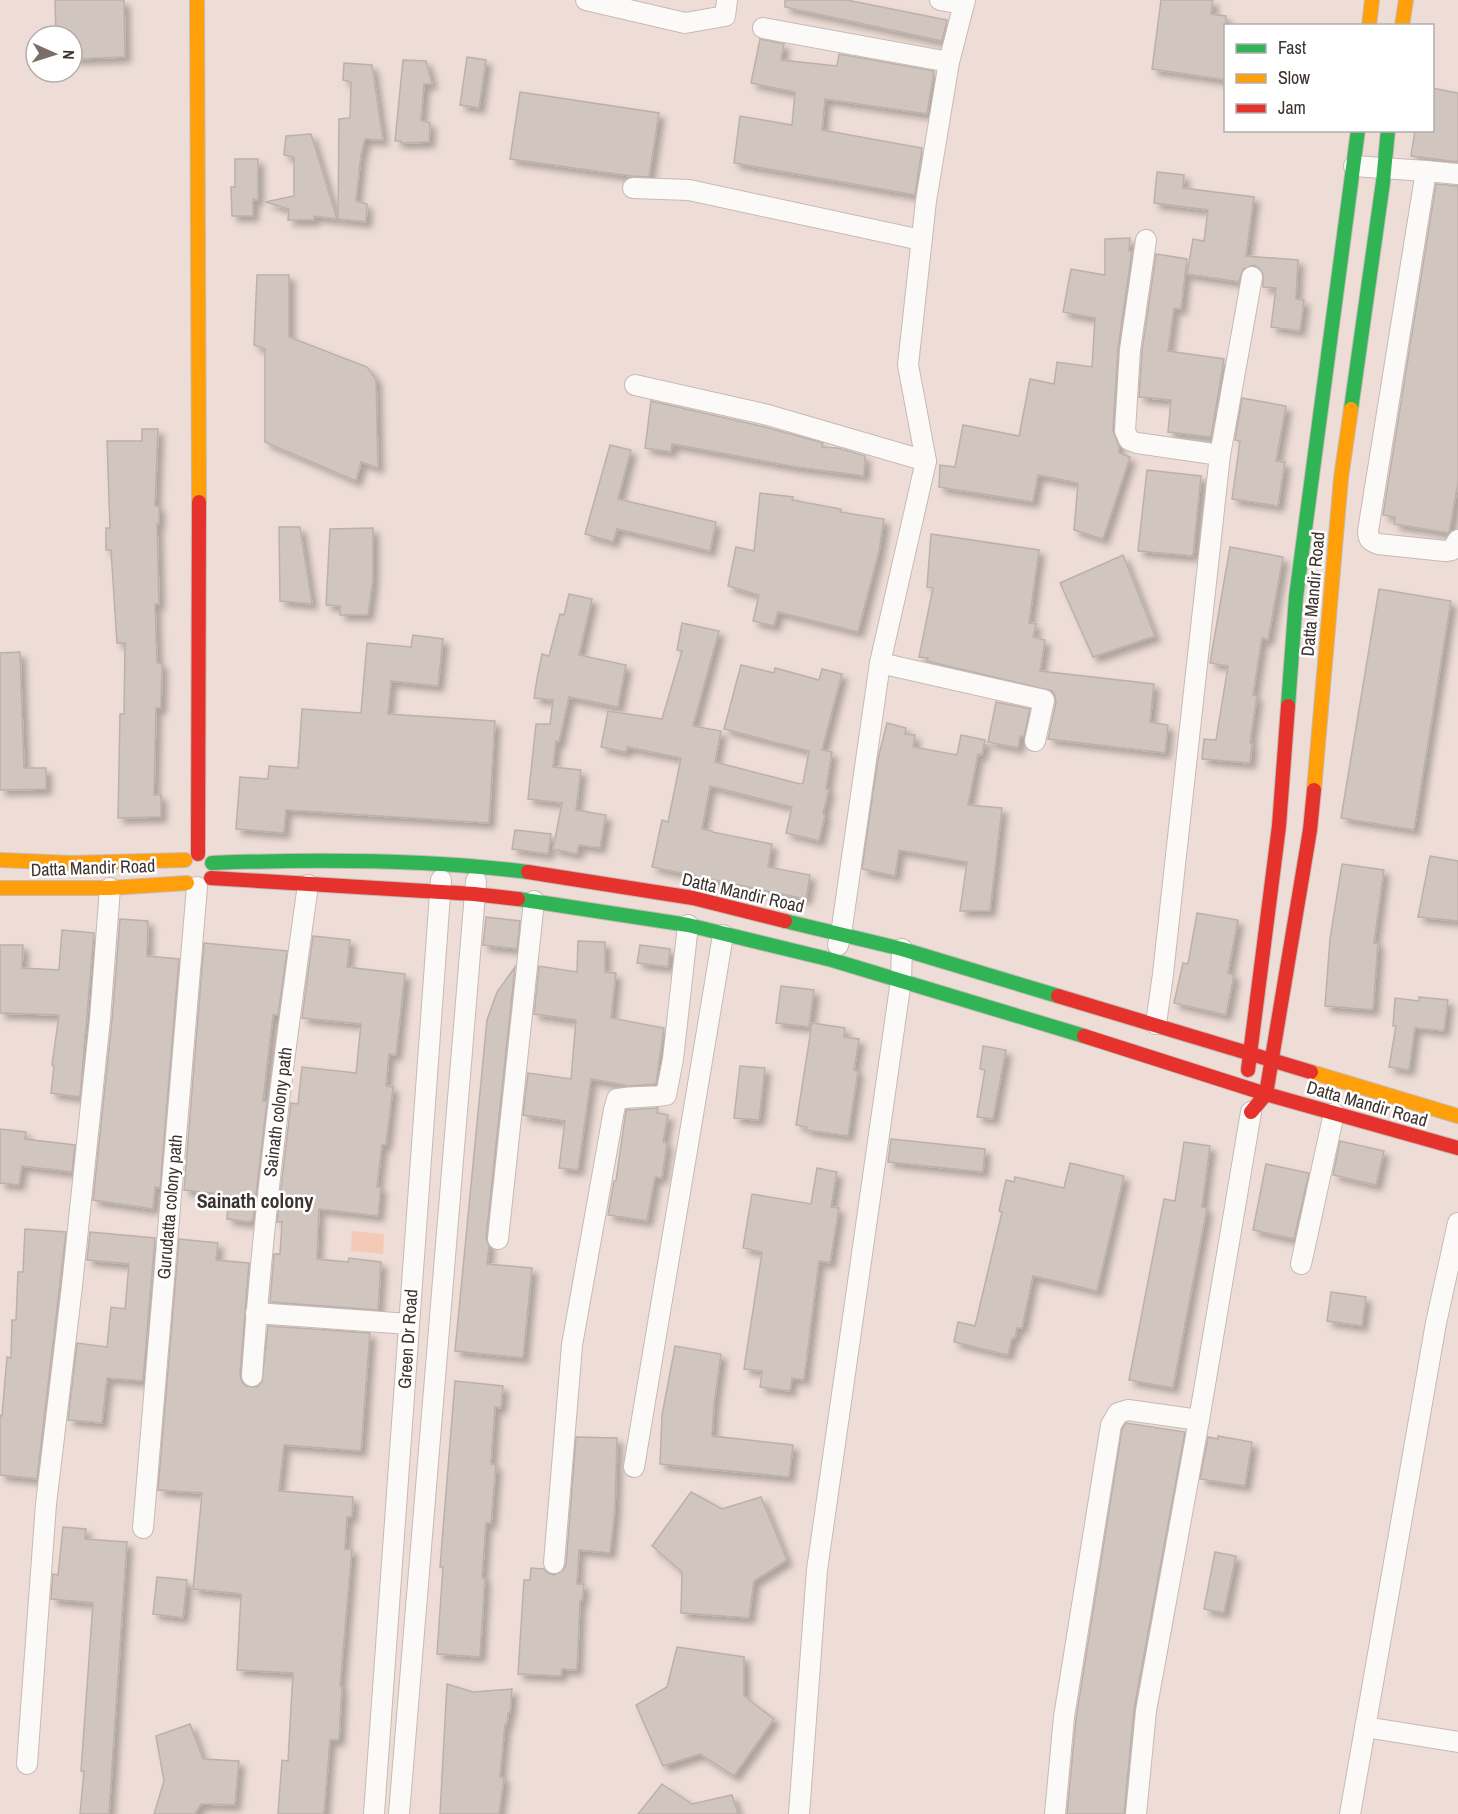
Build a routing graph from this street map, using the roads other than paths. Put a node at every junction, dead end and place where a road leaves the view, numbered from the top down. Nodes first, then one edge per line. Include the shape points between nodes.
1 (197, 0) edge
2 (586, 0) edge
3 (726, 0) edge
4 (940, 0) edge
5 (1372, 0) edge
6 (1406, 0) edge
7 (964, 2) edge
8 (1369, 24) edge
9 (1402, 24) edge
10 (763, 28) dead end
11 (949, 62) junction
12 (1358, 132) edge
13 (1388, 132) edge
14 (1354, 166) junction
15 (1383, 169) junction
16 (1426, 171) junction
17 (1458, 174) edge
18 (633, 188) dead end
19 (921, 240) junction
20 (1146, 240) dead end
21 (1252, 277) dead end
22 (635, 385) dead end
23 (1220, 454) junction
24 (926, 462) junction
25 (1458, 540) edge
26 (880, 663) junction
27 (1035, 741) dead end
28 (191, 857) junction
29 (0, 860) edge
30 (212, 863) junction
31 (442, 864) junction
32 (479, 866) junction
33 (198, 882) junction
34 (308, 885) junction
35 (0, 888) edge
36 (110, 888) junction
37 (440, 891) junction
38 (474, 894) junction
39 (534, 901) junction
40 (688, 925) junction
41 (723, 934) junction
42 (841, 934) junction
43 (436, 936) junction
44 (471, 938) junction
45 (902, 949) junction
46 (832, 960) junction
47 (901, 980) junction
48 (1156, 1024) junction
49 (1250, 1053) junction
50 (1272, 1060) junction
51 (1246, 1088) junction
52 (1266, 1094) junction
53 (1251, 1112) junction
54 (1334, 1113) junction
55 (1458, 1116) edge
56 (1458, 1148) edge
57 (416, 1217) junction
58 (448, 1218) junction
59 (1458, 1223) edge
60 (498, 1239) dead end
61 (1301, 1264) dead end
62 (256, 1313) junction
63 (409, 1324) junction
64 (252, 1376) dead end
65 (1199, 1420) junction
66 (634, 1467) dead end
67 (143, 1528) dead end
68 (554, 1563) dead end
69 (1365, 1726) junction
70 (379, 1735) junction
71 (405, 1737) junction
72 (1458, 1742) edge
73 (27, 1764) dead end
74 (374, 1814) edge
75 (399, 1814) edge
76 (799, 1814) edge
77 (1055, 1814) edge
78 (1136, 1814) edge
79 (1350, 1814) edge

1 - 28 main road via 200,605
2 - 3 street via 686,23 724,16
4 - 7 street
5 - 8 main road
6 - 9 main road
7 - 11 street
10 - 11 street
11 - 19 street
12 - 14 main road, Datta Mandir Road
13 - 15 main road, Datta Mandir Road
14 - 15 street
14 - 49 main road, Datta Mandir Road via 1296,597 1279,826
15 - 16 street
15 - 50 main road, Datta Mandir Road via 1341,478 1310,830
16 - 17 street
16 - 25 street via 1368,537 1378,544 1445,551 1452,550
18 - 19 street via 689,190
19 - 24 street via 908,365
20 - 23 street via 1125,431 1129,440 1137,443
21 - 23 street
22 - 24 street via 768,415
23 - 48 street
24 - 26 street
26 - 27 street via 1044,700
26 - 42 street
28 - 29 main road, Datta Mandir Road via 72,862
28 - 30 main road via 208,858
28 - 33 main road via 181,870
30 - 31 main road, Datta Mandir Road via 287,860
30 - 33 main road via 213,872
31 - 32 main road, Datta Mandir Road
31 - 37 street, Green Dr Road
32 - 38 street, Green Dr Road
32 - 42 main road, Datta Mandir Road via 693,898
33 - 34 main road, Datta Mandir Road
33 - 36 main road, Datta Mandir Road
33 - 67 street, Gurudatta colony path
34 - 37 main road, Datta Mandir Road
34 - 62 street, Sainath colony path
35 - 36 main road, Datta Mandir Road
36 - 73 street via 95,1065 46,1504
37 - 38 main road, Datta Mandir Road
37 - 43 street, Green Dr Road
38 - 39 main road, Datta Mandir Road
38 - 44 street, Green Dr Road
39 - 40 main road, Datta Mandir Road
39 - 60 street
40 - 41 main road, Datta Mandir Road
40 - 68 street via 666,1095 617,1099 614,1110 572,1345
41 - 46 main road, Datta Mandir Road
41 - 66 street
42 - 45 main road, Datta Mandir Road
42 - 46 street
43 - 44 street
43 - 57 street, Green Dr Road
44 - 58 street, Green Dr Road
45 - 47 street
45 - 48 main road, Datta Mandir Road
46 - 47 main road, Datta Mandir Road
47 - 51 main road, Datta Mandir Road
47 - 76 street via 817,1570
48 - 49 main road, Datta Mandir Road
49 - 50 main road, Datta Mandir Road
49 - 51 main road, Datta Mandir Road
50 - 52 main road, Datta Mandir Road
50 - 55 main road, Datta Mandir Road
51 - 52 main road, Datta Mandir Road
51 - 53 main road, Datta Mandir Road
52 - 53 main road, Datta Mandir Road
52 - 54 main road, Datta Mandir Road
53 - 65 street
54 - 56 main road, Datta Mandir Road
54 - 61 street
57 - 58 street
57 - 63 street, Green Dr Road
58 - 71 street, Green Dr Road
59 - 69 street via 1436,1323
62 - 63 street
62 - 64 street, Sainath colony path
63 - 70 street, Green Dr Road
65 - 77 street via 1128,1410 1118,1413 1111,1425 1064,1717
65 - 78 street via 1146,1712
69 - 72 street
69 - 79 street
70 - 71 street
70 - 74 street, Green Dr Road
71 - 75 street, Green Dr Road

